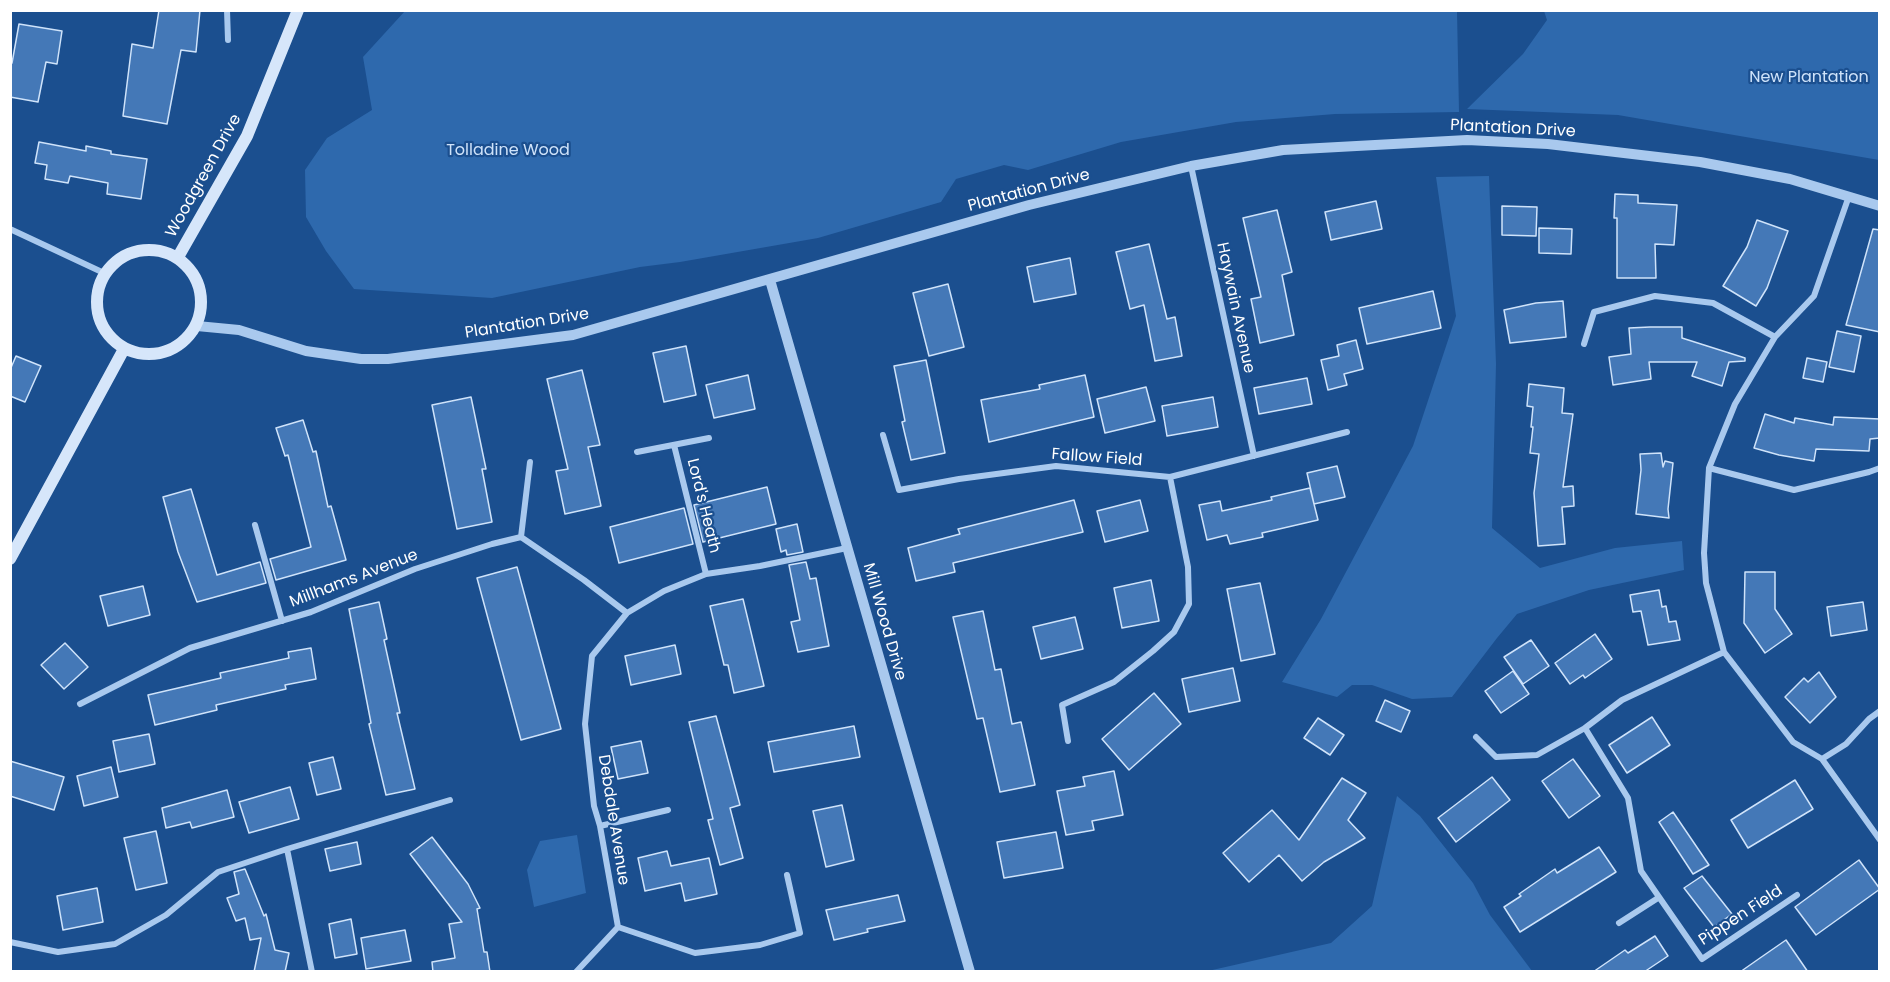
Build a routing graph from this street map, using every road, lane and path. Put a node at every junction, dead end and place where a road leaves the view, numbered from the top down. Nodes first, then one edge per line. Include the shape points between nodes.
1 (226, 10) edge
2 (298, 10) edge
3 (228, 40) dead end
4 (1191, 166) junction
5 (1849, 195) junction
6 (1880, 206) edge
7 (10, 229) edge
8 (178, 257) junction
9 (104, 273) junction
10 (770, 280) junction
11 (197, 326) junction
12 (1775, 337) junction
13 (1584, 344) dead end
14 (124, 349) junction
15 (1347, 432) dead end
16 (883, 435) dead end
17 (709, 438) dead end
18 (674, 445) junction
19 (638, 452) dead end
20 (1254, 456) junction
21 (530, 462) dead end
22 (1709, 468) junction
23 (1880, 468) edge
24 (1170, 477) junction
25 (255, 525) dead end
26 (521, 537) junction
27 (847, 548) junction
28 (10, 559) edge
29 (706, 574) junction
30 (627, 613) junction
31 (282, 621) junction
32 (1724, 652) junction
33 (80, 704) dead end
34 (1880, 711) edge
35 (1585, 728) junction
36 (1476, 737) dead end
37 (1068, 741) dead end
38 (1822, 759) junction
39 (450, 800) dead end
40 (668, 810) dead end
41 (600, 826) junction
42 (1880, 840) edge
43 (287, 849) junction
44 (787, 875) dead end
45 (1797, 896) dead end
46 (1658, 898) junction
47 (1619, 924) dead end
48 (618, 927) junction
49 (10, 942) edge
50 (312, 972) edge
51 (576, 972) edge
52 (970, 972) edge

1 - 3 street
2 - 8 main road, Woodgreen Drive via 247,136
4 - 5 street, Plantation Drive via 1283,150 1467,140 1548,144 1700,162
4 - 10 street, Plantation Drive via 1029,206
4 - 20 street, Haywain Avenue
5 - 6 street, Plantation Drive
5 - 12 street via 1814,296
7 - 9 street
8 - 9 main road via 154,249 128,253
8 - 11 main road via 197,278 203,306
9 - 14 main road via 96,298 103,330
10 - 11 street, Plantation Drive via 573,335 388,359 306,351 239,330
10 - 27 street, Mill Wood Drive
11 - 14 main road via 176,348 150,356
12 - 13 street via 1713,303 1655,296 1594,312
12 - 22 street via 1735,404
14 - 28 main road
15 - 20 street, Fallow Field
16 - 24 street, Fallow Field via 898,490 1056,466
17 - 18 street, Lord's Heath
18 - 19 street, Lord's Heath
18 - 29 street, Lord's Heath
20 - 24 street, Fallow Field
21 - 26 street
22 - 23 street via 1794,490
22 - 32 street via 1706,583
24 - 37 street via 1188,567 1189,604 1174,632 1153,651 1114,682 1062,705
25 - 31 street
26 - 30 street
26 - 31 street, Millhams Avenue via 415,569
27 - 29 street, Debdale Avenue
27 - 52 street, Mill Wood Drive
29 - 30 street, Debdale Avenue via 664,591
30 - 41 street, Debdale Avenue via 592,656 585,724 594,806
31 - 33 street, Millhams Avenue via 190,648
32 - 35 street via 1622,700
32 - 38 street via 1793,742
34 - 38 street via 1846,744
35 - 36 street via 1537,755 1496,757
35 - 46 street, Pippen Field via 1628,798 1641,871
38 - 42 street
39 - 43 street
40 - 41 street
41 - 48 street, Debdale Avenue
43 - 49 street via 218,872 166,915 115,944 58,952
43 - 50 street
44 - 48 street via 800,933 760,945 695,953
45 - 46 street, Pippen Field via 1702,959
46 - 47 street
48 - 51 street

